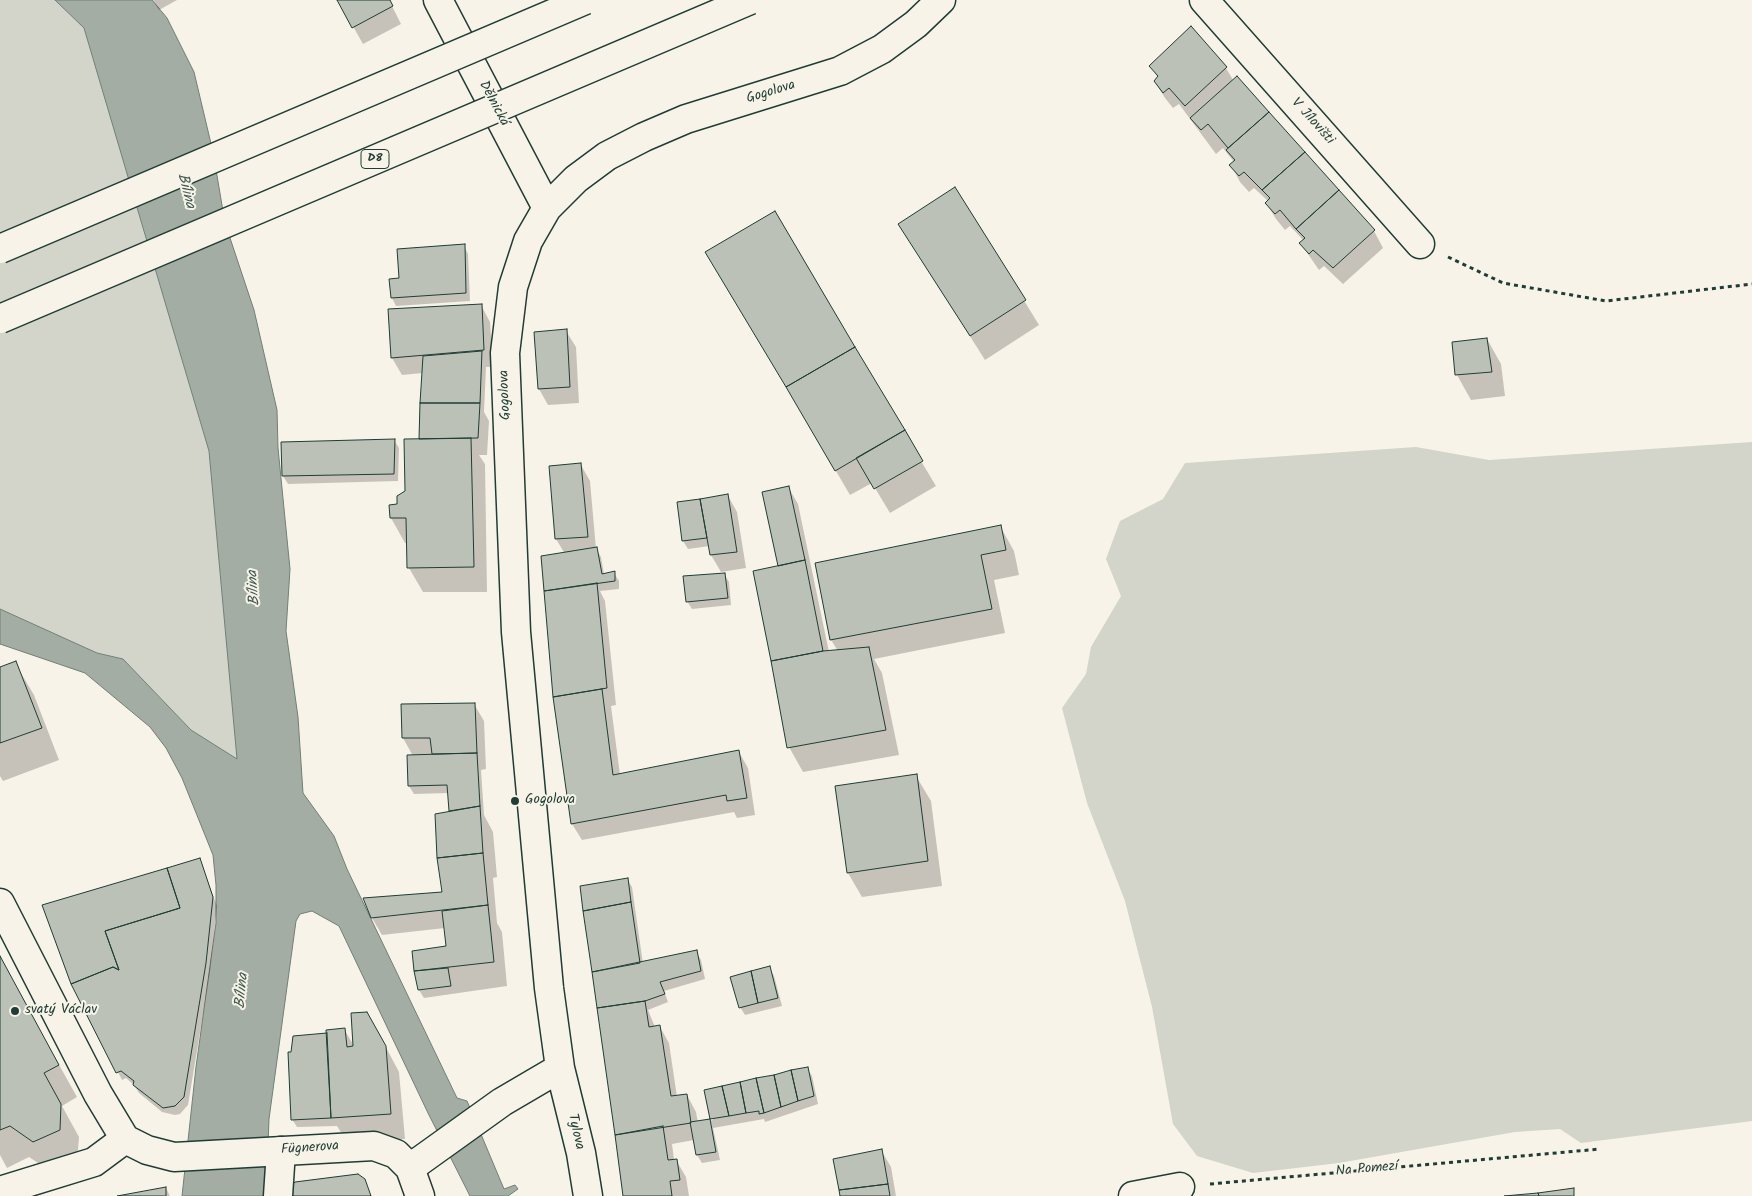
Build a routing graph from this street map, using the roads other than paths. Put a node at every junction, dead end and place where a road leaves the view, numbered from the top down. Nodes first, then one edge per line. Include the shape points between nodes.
1 (438, 0) edge
2 (585, 0) edge
3 (750, 0) edge
4 (941, 0) edge
5 (1204, 0) edge
6 (547, 208) junction
7 (1420, 244) road end
8 (0, 249) edge
9 (0, 319) edge
10 (0, 903) edge
11 (560, 1068) junction
12 (125, 1140) junction
13 (281, 1151) junction
14 (410, 1168) junction
15 (1180, 1187) road end
16 (0, 1191) edge
17 (278, 1196) edge
18 (420, 1196) edge
19 (588, 1196) edge
20 (1133, 1196) edge

1 - 6 main road, Dělnická
2 - 8 main road, bridge
3 - 9 main road, D8, bridge
4 - 6 main road, Gogolova via 882,49 840,70 686,119 607,156 576,179
5 - 7 main road, V Jílovišti
6 - 11 main road, Gogolova via 528,242 513,287 505,353 516,632 549,988
10 - 12 main road
11 - 14 main road via 502,1102
11 - 19 main road, Tylova
12 - 13 main road, Fügnerova via 174,1157
12 - 16 main road via 94,1162
13 - 14 main road, Fügnerova via 374,1146 396,1154
13 - 17 main road
14 - 18 main road
15 - 20 main road

